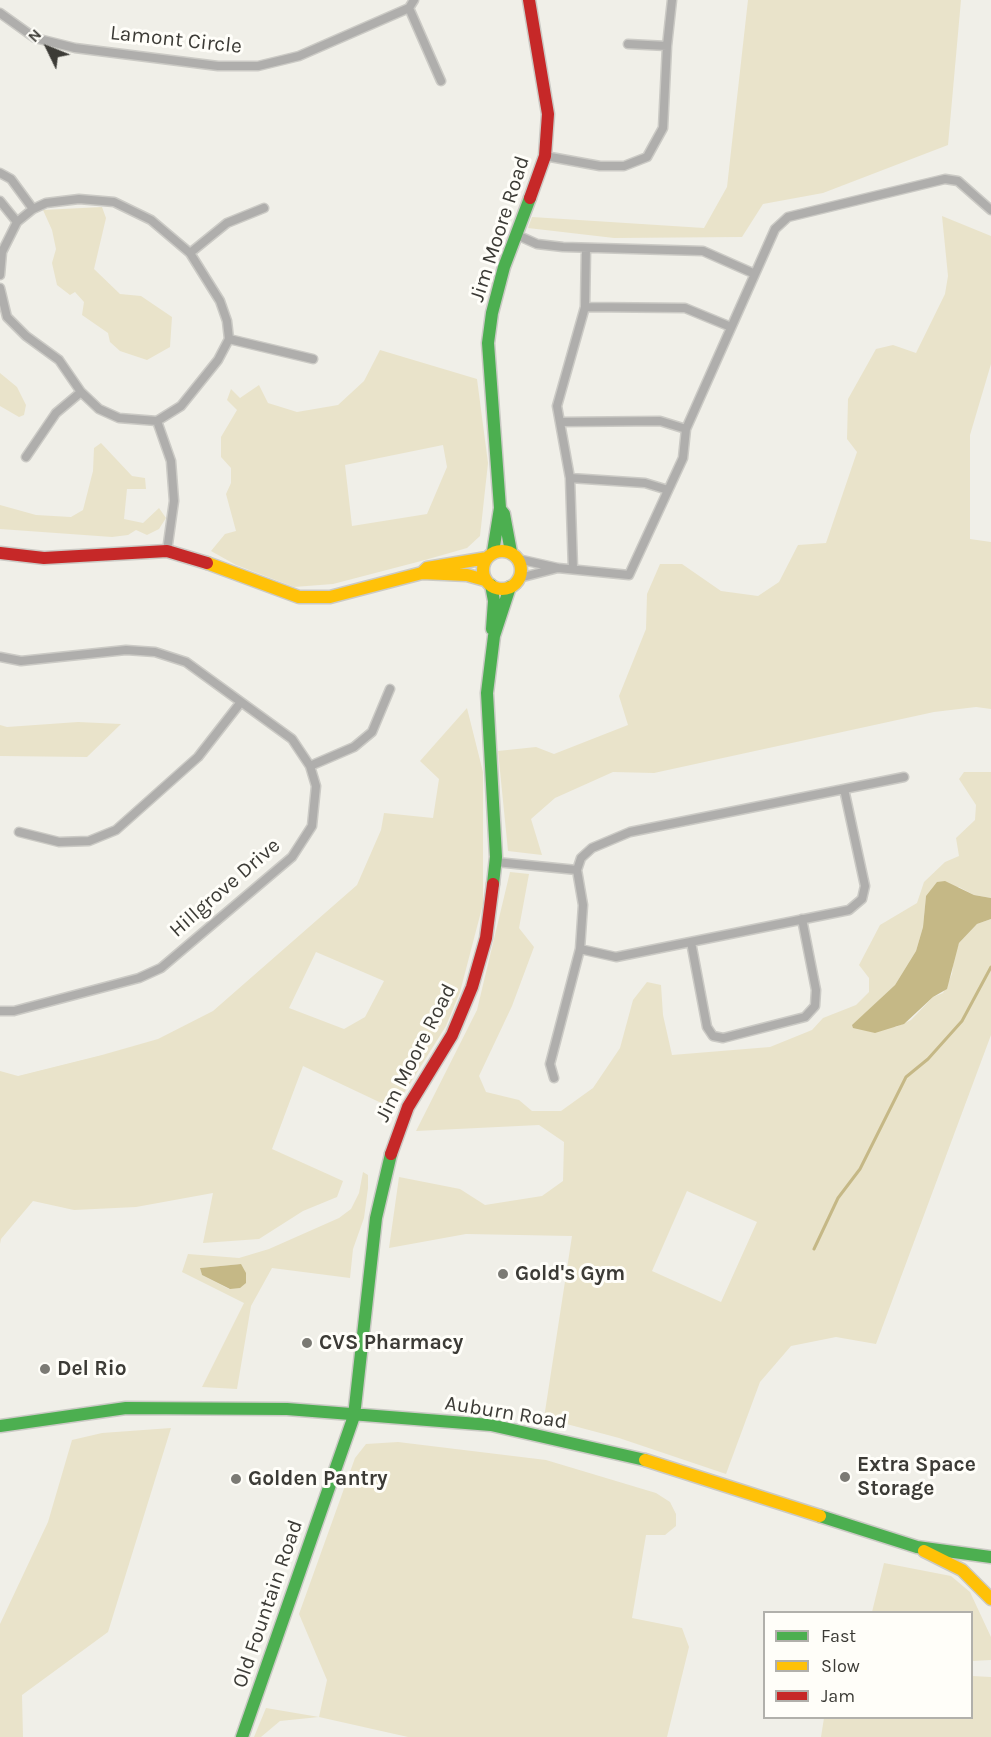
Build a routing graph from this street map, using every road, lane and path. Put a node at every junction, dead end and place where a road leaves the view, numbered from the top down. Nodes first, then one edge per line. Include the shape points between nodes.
1 (414, 0) edge
2 (529, 0) edge
3 (672, 0) edge
4 (409, 8) junction
5 (0, 14) edge
6 (628, 44) dead end
7 (667, 46) junction
8 (441, 81) dead end
9 (545, 156) junction
10 (0, 173) edge
11 (0, 201) edge
12 (264, 208) dead end
13 (33, 209) junction
14 (991, 210) edge
15 (17, 222) junction
16 (517, 235) junction
17 (586, 248) junction
18 (190, 253) junction
19 (754, 274) junction
20 (0, 275) edge
21 (0, 288) edge
22 (585, 306) junction
23 (731, 327) junction
24 (229, 339) junction
25 (313, 359) dead end
26 (81, 392) junction
27 (157, 421) junction
28 (560, 422) junction
29 (686, 429) junction
30 (26, 458) dead end
31 (570, 478) junction
32 (668, 490) junction
33 (500, 508) junction
34 (167, 551) junction
35 (0, 554) edge
36 (490, 555) junction
37 (514, 556) junction
38 (558, 568) junction
39 (573, 569) junction
40 (422, 573) junction
41 (519, 578) junction
42 (488, 583) junction
43 (510, 587) junction
44 (494, 636) junction
45 (0, 657) edge
46 (390, 689) dead end
47 (241, 702) junction
48 (310, 766) junction
49 (904, 777) dead end
50 (844, 789) junction
51 (19, 832) dead end
52 (496, 862) junction
53 (577, 870) junction
54 (802, 920) junction
55 (691, 942) junction
56 (580, 949) junction
57 (0, 1011) edge
58 (554, 1078) dead end
59 (354, 1416) junction
60 (0, 1426) edge
61 (917, 1547) junction
62 (991, 1557) edge
63 (991, 1599) edge
64 (242, 1737) edge

1 - 4 street
2 - 9 street, Jim Moore Road via 548,114
3 - 7 street
4 - 5 street, Lamont Circle via 299,56 258,66 218,66 75,48 35,38
4 - 8 street
6 - 7 street
7 - 9 street via 663,128 646,158 624,166 600,166
9 - 16 street, Jim Moore Road
10 - 13 street via 11,179
11 - 15 street
12 - 18 street via 226,223
13 - 15 street
13 - 18 street via 79,199 114,202 151,220
14 - 19 street via 958,181 945,179 788,217 775,229
15 - 20 street via 2,252
16 - 17 street via 537,244
16 - 33 street, Jim Moore Road via 498,291 488,343
17 - 19 street via 703,251
17 - 22 street
18 - 24 street via 220,301
19 - 23 street
21 - 26 street via 7,317 59,360
22 - 23 street via 685,308
22 - 28 street via 561,387 557,406
23 - 29 street
24 - 25 street
24 - 27 street via 218,360 181,406
26 - 27 street via 99,409 119,418
26 - 30 street via 56,413
27 - 34 street via 171,461 174,501
28 - 29 street via 660,421
28 - 31 street
29 - 32 street via 682,458
31 - 32 street via 645,483
31 - 39 street
32 - 39 street via 629,575
33 - 36 street, Jim Moore Road
33 - 37 street, Jim Moore Road
34 - 35 street via 44,558
34 - 40 street via 299,597 330,597
36 - 37 street
36 - 40 street via 427,568
36 - 42 street via 482,568
37 - 38 street
37 - 41 street
38 - 39 street
38 - 41 street
40 - 42 street via 467,575
41 - 43 street
42 - 43 street via 500,589
42 - 44 street, Jim Moore Road via 494,601
43 - 44 street, Jim Moore Road
44 - 52 street, Jim Moore Road via 487,720
45 - 47 street, Hillgrove Drive via 21,661 126,650 155,652 186,662
46 - 48 street via 372,732 354,747
47 - 48 street, Hillgrove Drive via 292,739
47 - 51 street via 198,757 116,830 89,841 59,842
48 - 57 street, Hillgrove Drive via 316,786 312,826 292,857 161,968 139,978 14,1011
49 - 50 street
50 - 53 street via 630,831 592,848 581,858
50 - 54 street via 865,886 862,899 849,910
52 - 53 street
52 - 59 street, Jim Moore Road via 486,938 472,987 452,1035 408,1107 394,1140 375,1218
53 - 56 street via 583,905
54 - 55 street
54 - 55 street via 816,1006 805,1017 723,1038 713,1036 706,1028
55 - 56 street via 616,957
56 - 58 street via 550,1064
59 - 60 street, Auburn Road via 287,1409 126,1408
59 - 61 street, Auburn Road via 491,1425 624,1453
59 - 64 street, Old Fountain Road
61 - 62 street, Auburn Road
61 - 63 street via 962,1570

